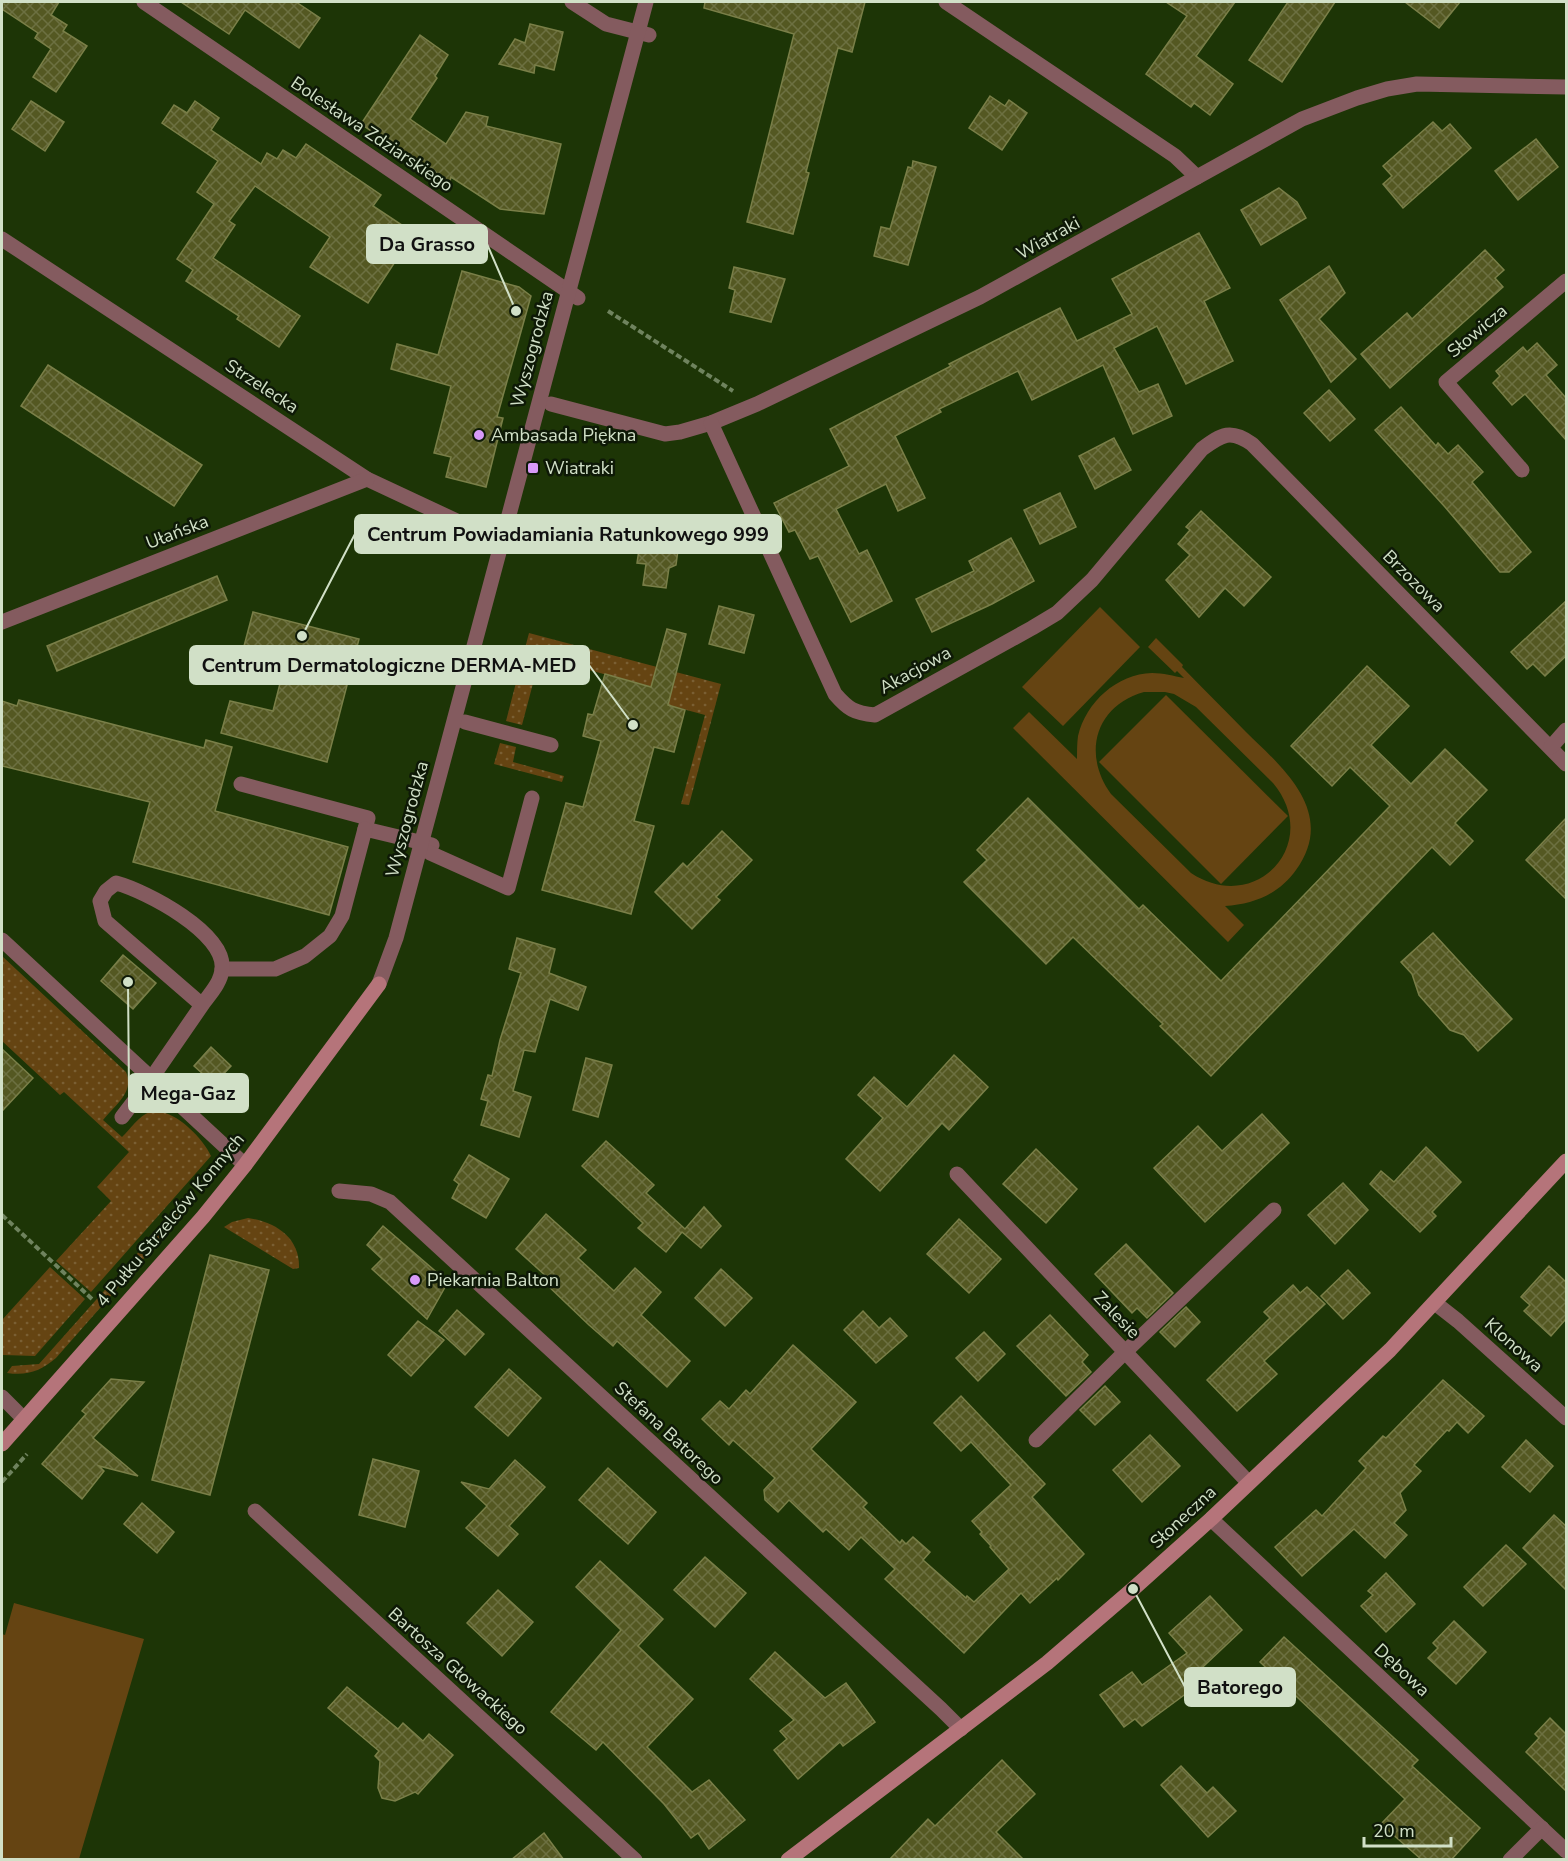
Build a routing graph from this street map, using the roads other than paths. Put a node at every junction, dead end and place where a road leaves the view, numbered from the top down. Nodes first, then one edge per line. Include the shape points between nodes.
1 (144, 2) edge
2 (572, 2) edge
3 (646, 2) edge
4 (946, 2) edge
5 (643, 33) junction
6 (1566, 87) edge
7 (1197, 177) junction
8 (2, 238) edge
9 (1566, 281) edge
10 (573, 294) junction
11 (551, 404) dead end
12 (711, 423) junction
13 (1229, 434) joint
14 (1522, 470) dead end
15 (367, 479) junction
16 (508, 539) junction
17 (2, 622) edge
18 (465, 722) dead end
19 (1566, 730) edge
20 (551, 745) dead end
21 (1551, 747) junction
22 (1566, 764) edge
23 (241, 784) dead end
24 (532, 798) dead end
25 (365, 829) junction
26 (427, 847) junction
27 (2, 940) edge
28 (222, 969) junction
29 (380, 984) joint
30 (202, 1005) junction
31 (151, 1079) junction
32 (122, 1117) dead end
33 (1566, 1161) edge
34 (245, 1165) junction
35 (957, 1174) dead end
36 (339, 1191) dead end
37 (1274, 1210) dead end
38 (1435, 1303) junction
39 (1125, 1352) junction
40 (2, 1397) edge
41 (1566, 1418) edge
42 (24, 1419) junction
43 (1036, 1440) dead end
44 (2, 1444) edge
45 (1248, 1482) junction
46 (255, 1511) dead end
47 (1211, 1519) junction
48 (961, 1729) junction
49 (1542, 1828) junction
50 (1566, 1851) edge
51 (635, 1860) edge
52 (788, 1860) edge
53 (1510, 1860) edge

1 - 10 street, Bolesława Zdziarskiego
2 - 5 street via 606,24
3 - 5 street, Wyszogrodzka
4 - 7 street via 1175,156
5 - 10 street, Wyszogrodzka
6 - 7 street, Wiatraki via 1417,84 1387,89 1302,119
7 - 12 street, Wiatraki via 980,297
8 - 15 street, Strzelecka
9 - 14 street, Słowicza via 1446,382
10 - 16 street, Wyszogrodzka
11 - 12 street, Wiatraki via 664,434
12 - 13 street, Akacjowa via 836,694 846,707 860,714 875,715 1057,613 1104,567 1202,449
13 - 21 street, Brzozowa via 1252,444
15 - 16 street, Strzelecka via 476,530
15 - 17 street, Ułańska
16 - 26 street, Wyszogrodzka
18 - 20 street
19 - 21 street
21 - 22 street, Brzozowa
23 - 25 street via 368,818
24 - 26 street via 508,888
25 - 26 street
25 - 28 street via 342,916 330,936 305,956 275,969
26 - 29 street, Wyszogrodzka
27 - 31 street
28 - 30 street
28 - 30 street via 217,949 204,932 158,901 116,883 106,891 100,901 105,921
29 - 34 street, 4 Pułku Strzelców Konnych
30 - 31 street
31 - 32 street
31 - 34 street
33 - 38 street, Słoneczna
34 - 42 street, 4 Pułku Strzelców Konnych
35 - 39 street, Zalesie
36 - 48 street, Stefana Batorego via 371,1194 390,1202
37 - 39 street
38 - 41 street, Klonowa
38 - 45 street, Słoneczna via 1382,1358
39 - 43 street
39 - 45 street, Zalesie
40 - 42 street
42 - 44 street, 4 Pułku Strzelców Konnych
45 - 47 street, Słoneczna
46 - 51 street, Bartosza Głowackiego
47 - 48 street, Słoneczna via 1087,1630
47 - 49 street, Dębowa
48 - 52 street, Słoneczna
49 - 50 street, Dębowa
49 - 53 street

